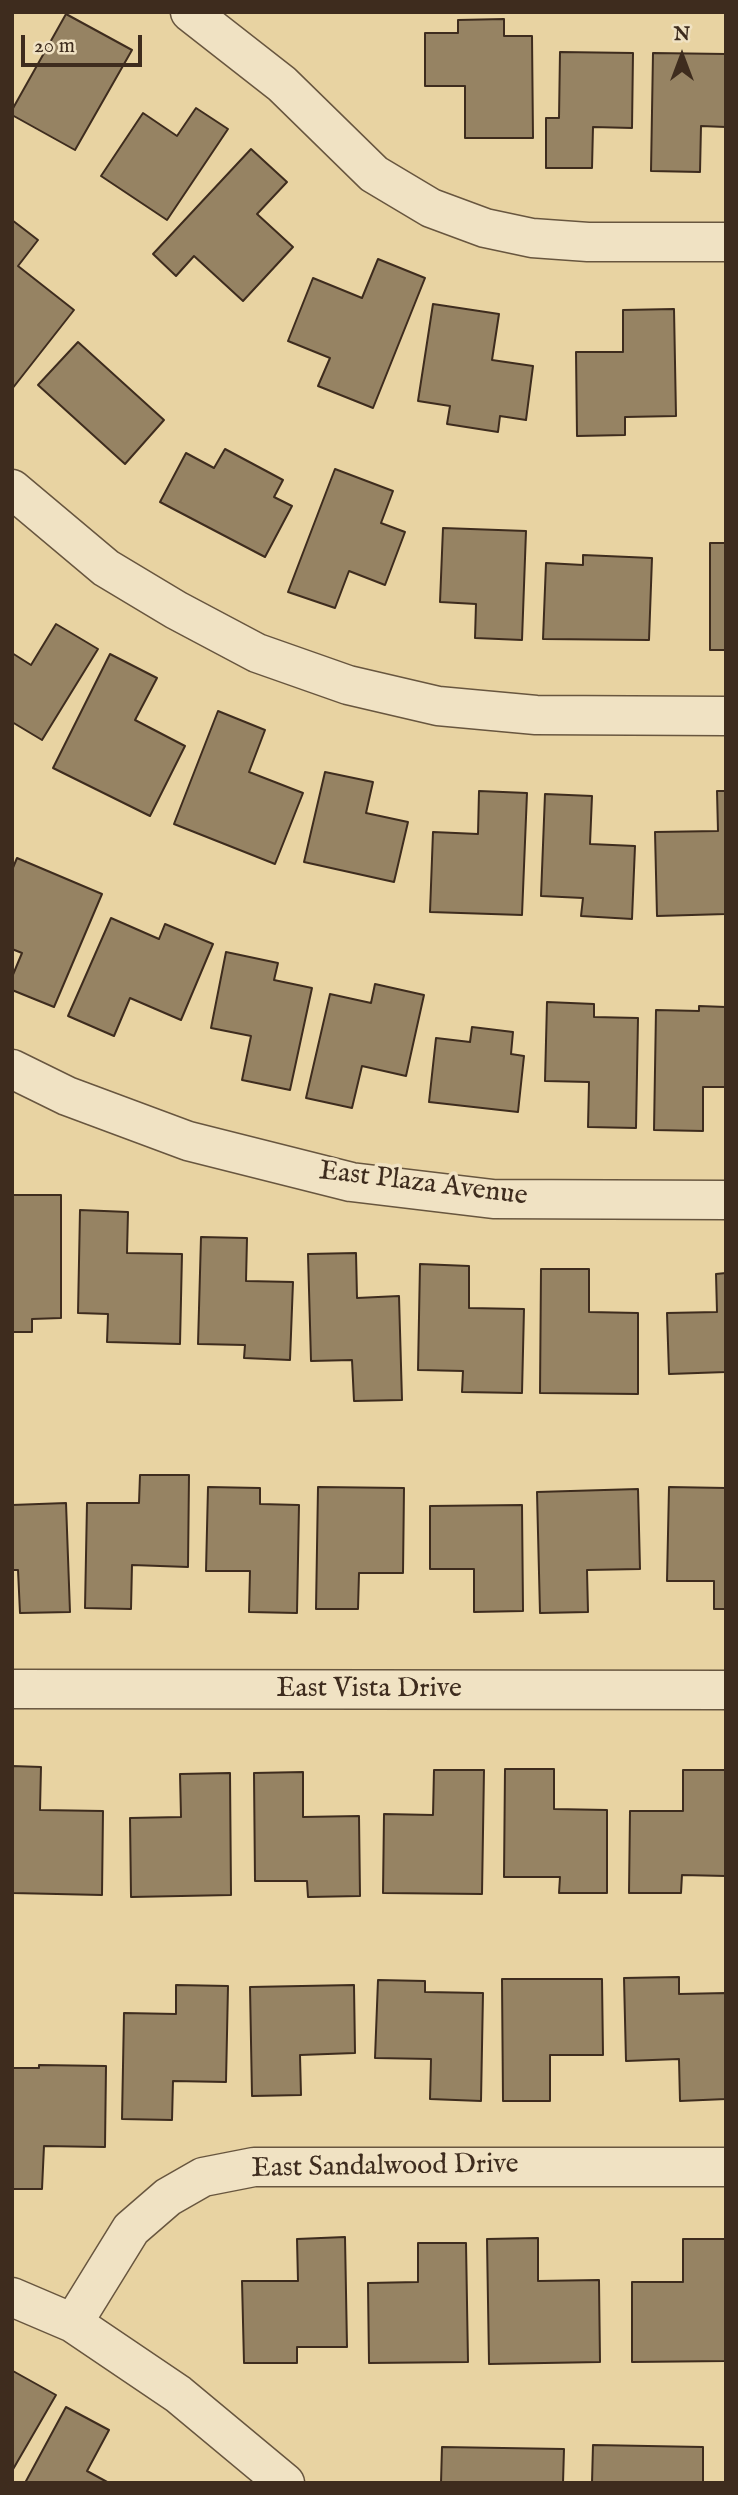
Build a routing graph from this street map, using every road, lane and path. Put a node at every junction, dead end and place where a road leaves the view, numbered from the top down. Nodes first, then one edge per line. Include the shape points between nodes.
1 (190, 12) edge
2 (726, 242) edge
3 (12, 489) edge
4 (726, 716) edge
5 (12, 1069) edge
6 (726, 1200) edge
7 (12, 1689) edge
8 (726, 1690) edge
9 (726, 2167) edge
10 (12, 2297) edge
11 (73, 2323) junction
12 (285, 2483) edge

1 - 2 street via 282,84 374,174 431,208 485,228 532,238
3 - 4 street via 106,568 176,610 257,653 348,685 439,706 536,715
5 - 6 street, East Plaza Avenue via 67,1096 188,1141 351,1182 493,1199
7 - 8 street, East Vista Drive
9 - 11 street, East Sandalwood Drive via 254,2167 203,2177 168,2197 131,2229
10 - 11 street
11 - 12 street via 178,2394

